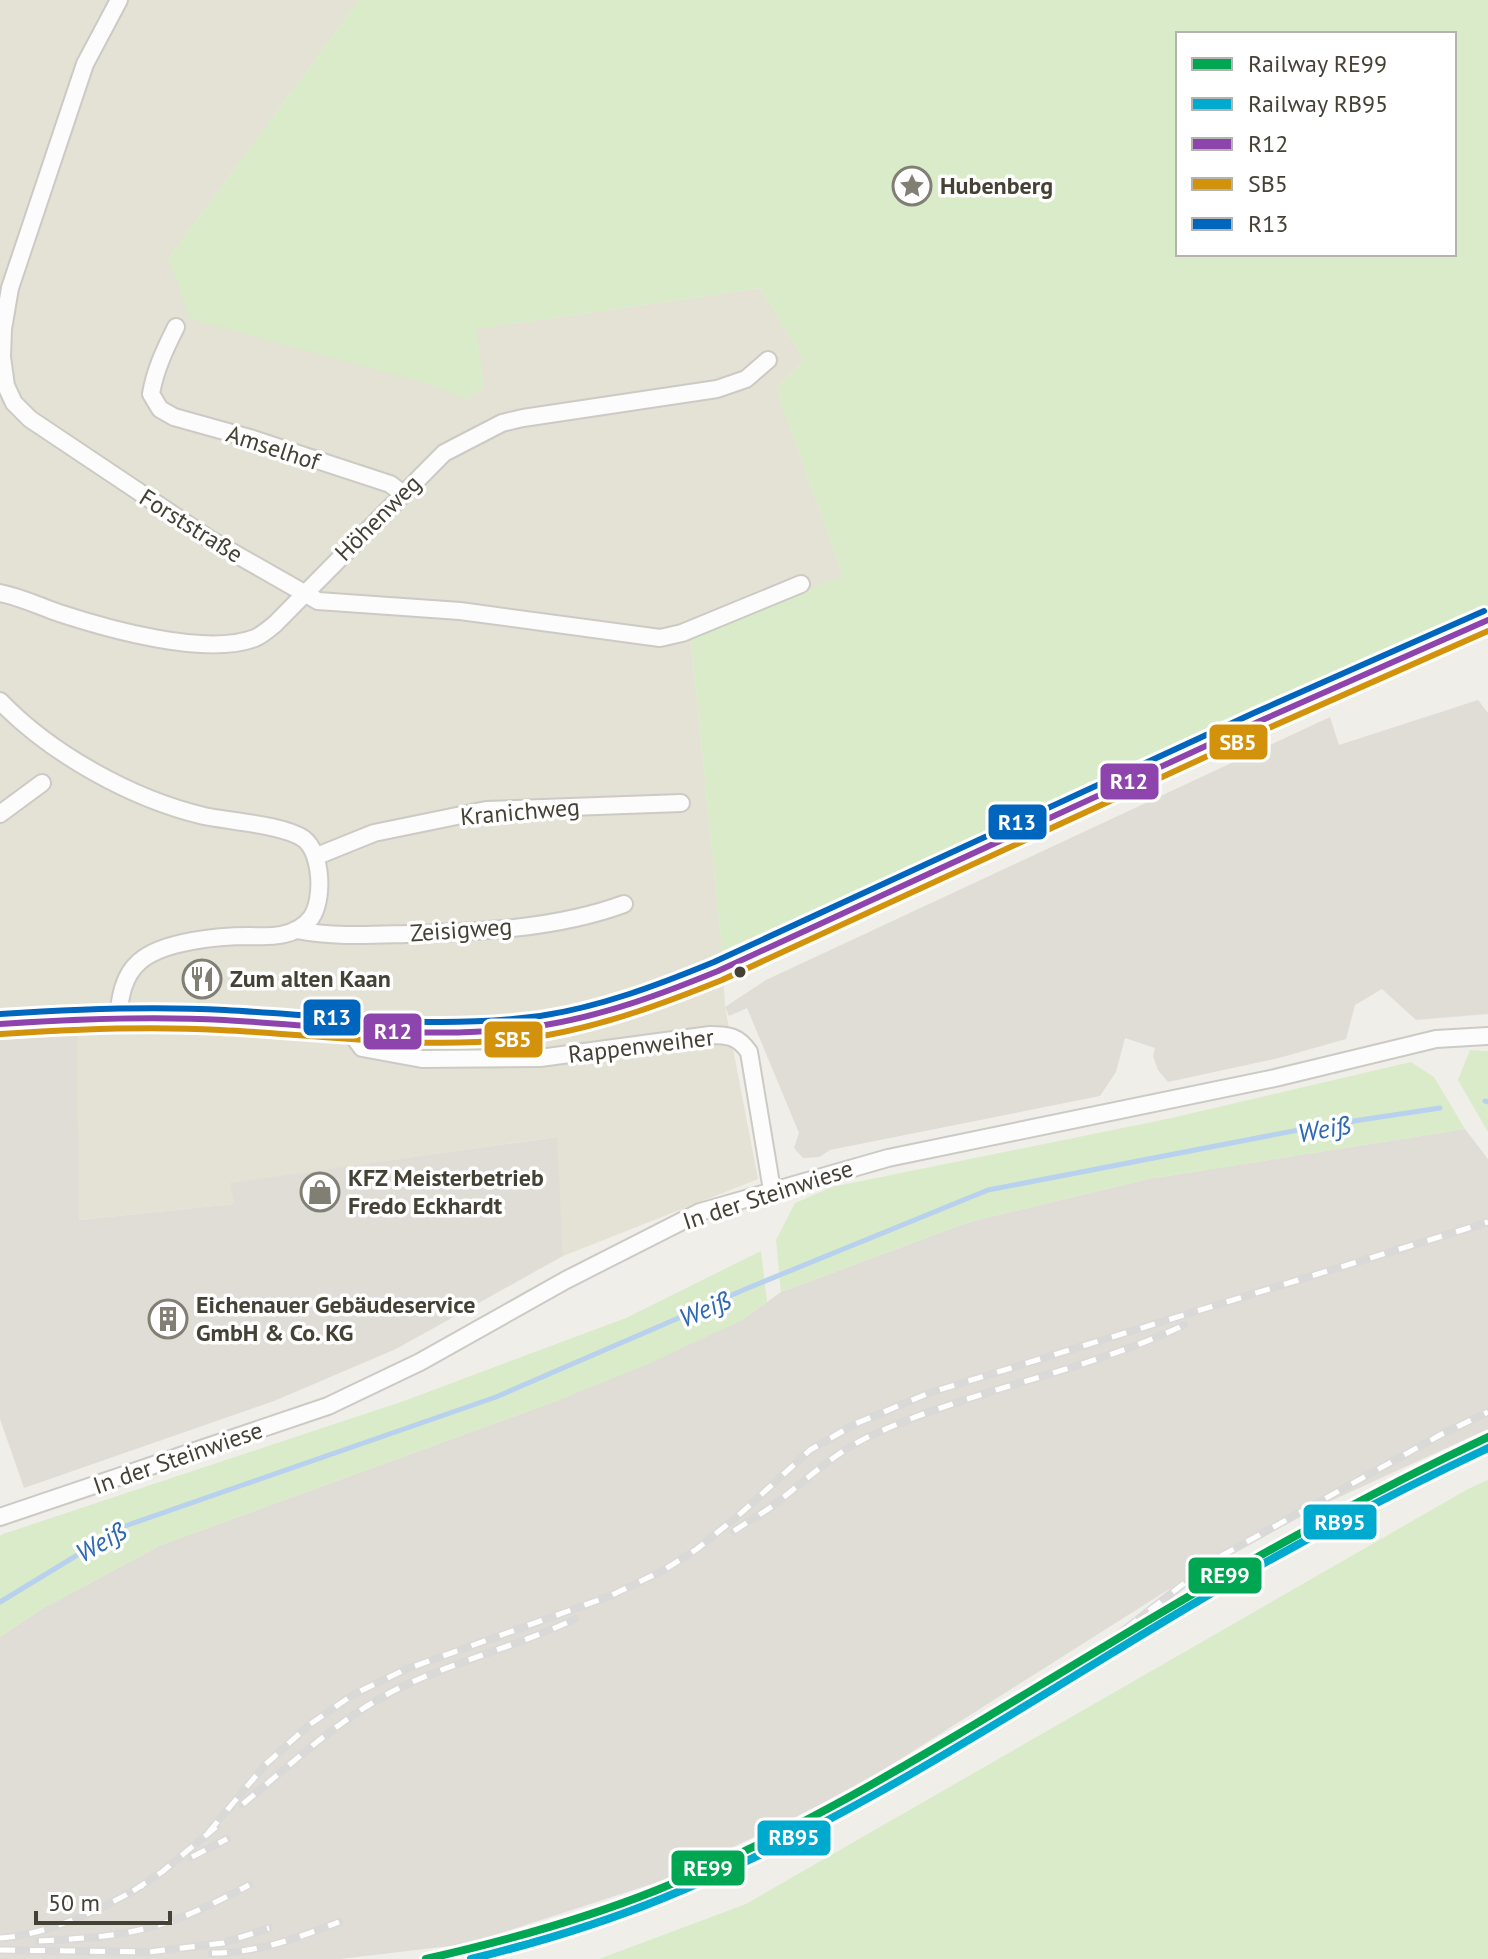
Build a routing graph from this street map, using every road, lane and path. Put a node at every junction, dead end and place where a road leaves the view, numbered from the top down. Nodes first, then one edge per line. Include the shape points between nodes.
1 (119, 0) edge
2 (176, 327) dead end
3 (768, 360) dead end
4 (402, 493) junction
5 (801, 584) dead end
6 (0, 593) edge
7 (303, 593) junction
8 (1488, 620) edge
9 (0, 701) edge
10 (42, 783) dead end
11 (681, 803) dead end
12 (0, 814) edge
13 (317, 856) junction
14 (624, 904) dead end
15 (296, 930) junction
16 (118, 1017) junction
17 (0, 1024) edge
18 (348, 1029) junction
19 (1488, 1036) edge
20 (772, 1190) junction
21 (0, 1517) edge

1 - 7 street, Forststraße via 85,64 10,288 3,329 6,386 30,419 211,540
2 - 4 street, Amselhof via 159,360 151,394 160,409 390,484
3 - 4 street, Höhenweg via 746,379 717,389 502,423 444,453
4 - 7 street, Höhenweg
5 - 7 street, Forststraße via 660,638 460,611 318,601
6 - 7 street, Höhenweg via 144,636 232,643 256,637 275,624
8 - 18 main road via 641,1001 545,1025 468,1033
9 - 13 street via 53,746 108,779 201,815 284,830 304,839
10 - 12 street
11 - 13 street, Kranichweg via 486,810 374,833
13 - 15 street via 320,884 312,916
14 - 15 street, Zeisigweg via 471,932 326,936
15 - 16 street via 281,936 190,942 140,960 120,996
16 - 17 main road
16 - 18 main road
18 - 20 street, Rappenweiher via 362,1048 422,1059 540,1058 728,1035 749,1052
19 - 20 street, In der Steinwiese via 1436,1039 888,1158
20 - 21 street, In der Steinwiese via 700,1212 328,1406

